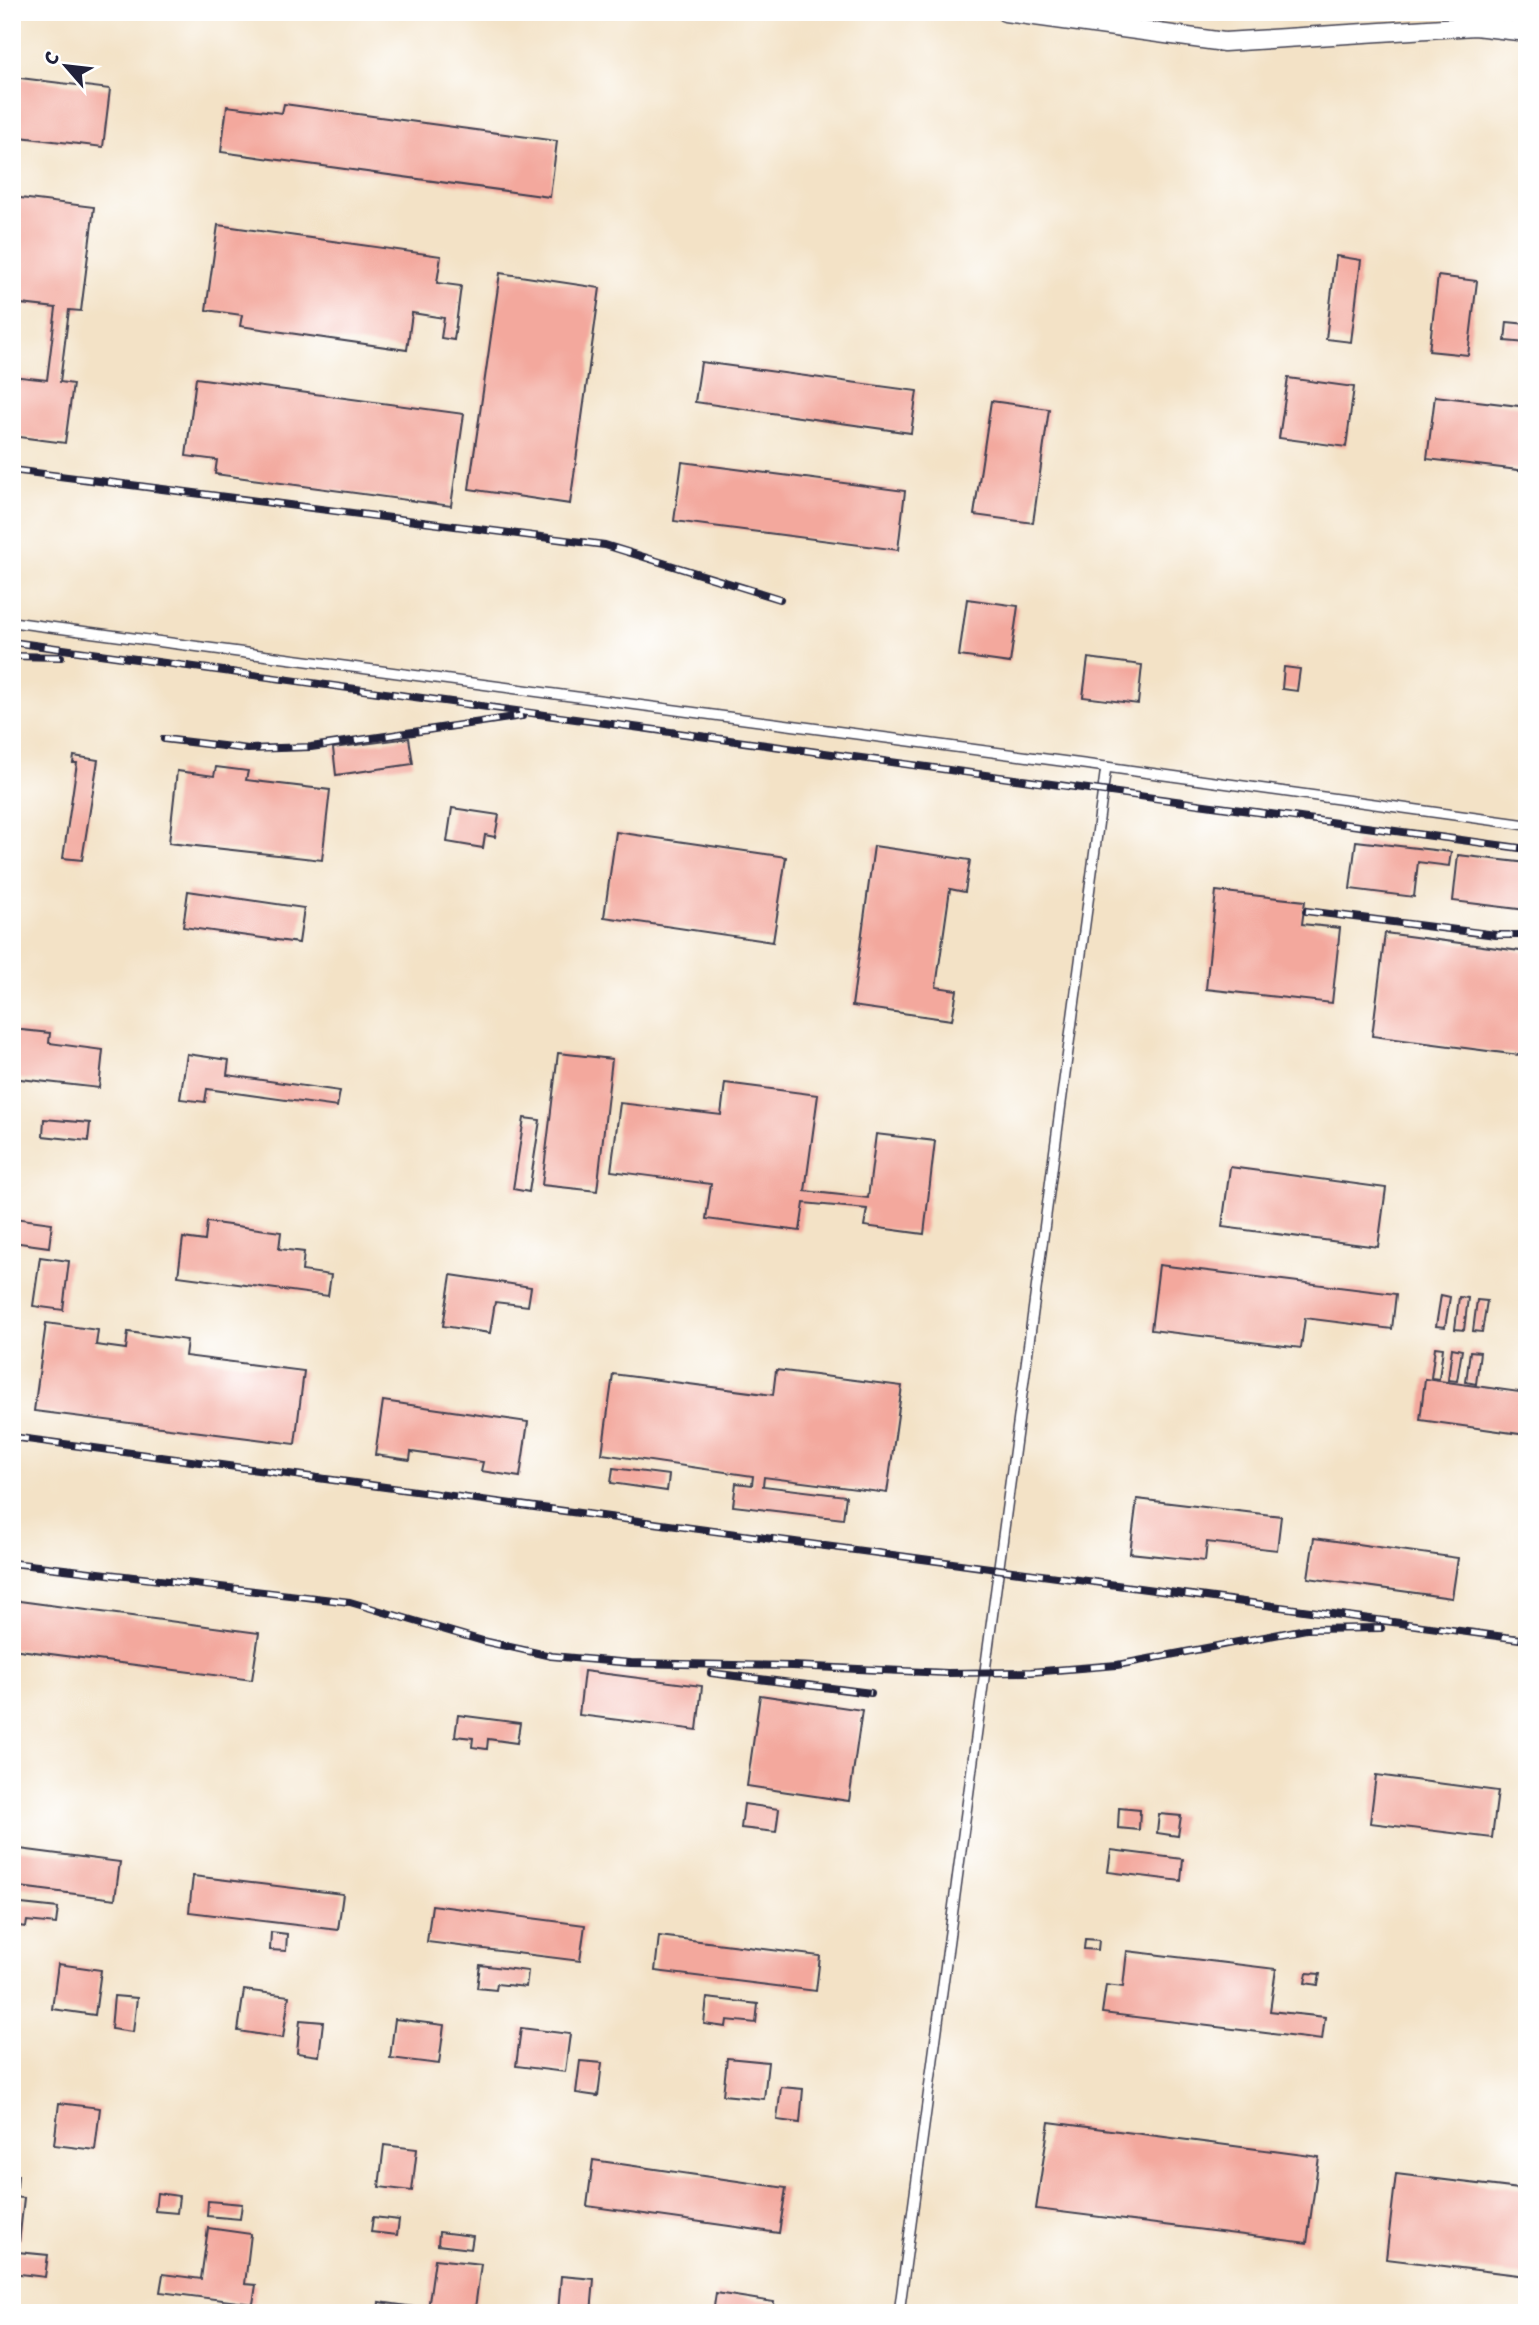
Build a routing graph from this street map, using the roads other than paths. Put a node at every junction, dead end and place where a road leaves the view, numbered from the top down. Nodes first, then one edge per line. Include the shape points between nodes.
1 (1005, 12) edge
2 (1527, 32) edge
3 (12, 622) edge
4 (1106, 767) junction
5 (1527, 825) edge
6 (899, 2313) edge

1 - 2 street via 1224,42 1475,26
3 - 4 lane
4 - 5 lane
4 - 6 lane

